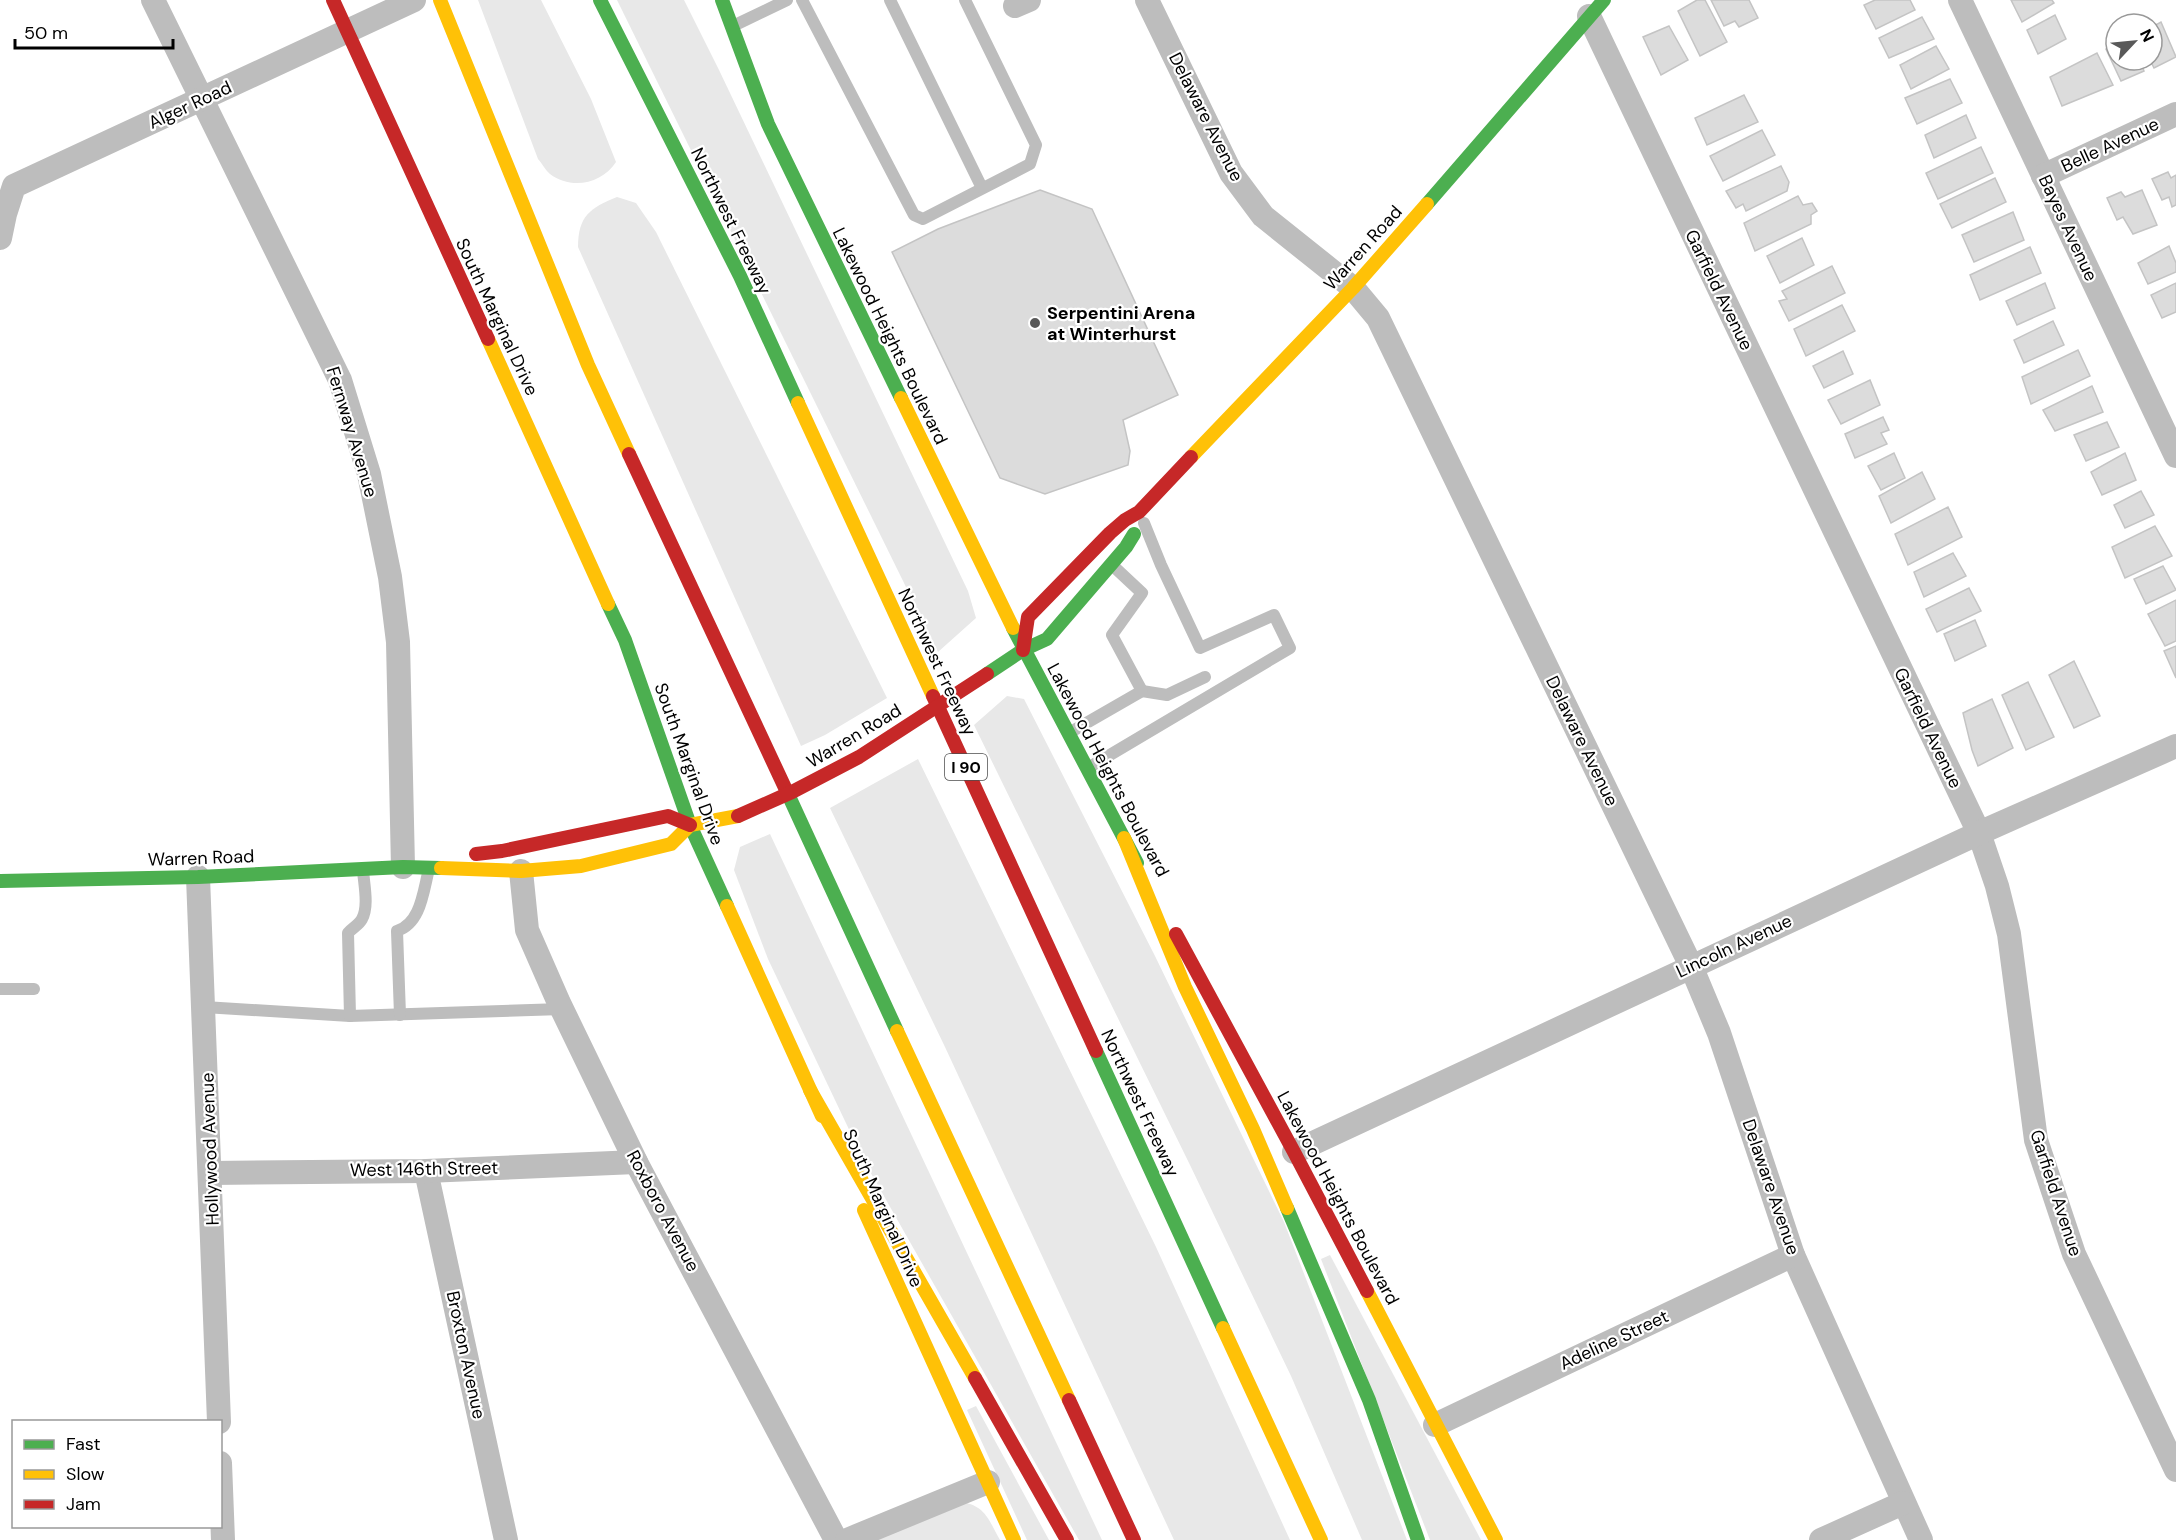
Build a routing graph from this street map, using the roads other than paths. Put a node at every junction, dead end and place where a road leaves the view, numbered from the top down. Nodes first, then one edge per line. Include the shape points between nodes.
1 (153, 0) edge
2 (333, 0) edge
3 (414, 0) edge
4 (440, 0) edge
5 (600, 0) edge
6 (722, 0) edge
7 (787, 0) edge
8 (802, 0) edge
9 (890, 0) edge
10 (965, 0) edge
11 (1147, 0) edge
12 (1960, 0) edge
13 (1596, 8) edge
14 (732, 27) junction
15 (346, 32) junction
16 (723, 41) dead end
17 (201, 100) junction
18 (2176, 114) edge
19 (768, 124) junction
20 (2043, 176) junction
21 (982, 188) junction
22 (0, 238) edge
23 (1353, 288) junction
24 (2176, 456) edge
25 (1139, 512) junction
26 (1111, 564) junction
27 (1023, 650) junction
28 (1205, 676) dead end
29 (1142, 691) junction
30 (1068, 734) junction
31 (2176, 746) edge
32 (1086, 768) junction
33 (690, 825) junction
34 (1978, 833) junction
35 (1124, 838) junction
36 (403, 867) junction
37 (429, 868) junction
38 (363, 869) junction
39 (521, 871) junction
40 (198, 877) junction
41 (0, 880) edge
42 (1690, 966) junction
43 (0, 989) edge
44 (34, 989) dead end
45 (204, 1007) junction
46 (562, 1009) junction
47 (400, 1015) junction
48 (350, 1016) junction
49 (810, 1090) junction
50 (1294, 1152) junction
51 (636, 1162) junction
52 (426, 1171) junction
53 (211, 1173) junction
54 (1793, 1255) junction
55 (219, 1420) edge
56 (1436, 1425) junction
57 (2176, 1470) edge
58 (988, 1482) junction
59 (1902, 1503) junction
60 (222, 1514) edge
61 (223, 1540) edge
62 (506, 1540) edge
63 (836, 1540) edge
64 (848, 1540) edge
65 (1014, 1540) edge
66 (1066, 1540) edge
67 (1134, 1540) edge
68 (1321, 1540) edge
69 (1418, 1540) edge
70 (1496, 1540) edge
71 (1821, 1540) edge
72 (1921, 1540) edge

1 - 17 street, Fernway Avenue
2 - 15 main road, South Marginal Drive
3 - 15 street, Alger Road
4 - 67 main road via 588,365
5 - 68 main road, Northwest Freeway / I 90 via 740,276
6 - 14 main road, Lakewood Heights Boulevard
7 - 14 lane
8 - 21 lane via 914,215 923,219
9 - 21 lane
10 - 21 lane via 1036,145 1030,164
11 - 23 street, Delaware Avenue via 1231,172 1263,216
12 - 20 street, Bayes Avenue
13 - 23 main road, Warren Road
13 - 34 street, Garfield Avenue
14 - 19 main road, Lakewood Heights Boulevard
15 - 17 street, Alger Road
15 - 33 main road, South Marginal Drive via 625,640
16 - 19 main road
17 - 22 street, Alger Road via 14,186
17 - 36 street, Fernway Avenue via 340,380 369,474 390,577 398,642
18 - 20 street, Belle Avenue
19 - 27 main road, Lakewood Heights Boulevard
20 - 24 street, Bayes Avenue
23 - 25 main road, Warren Road
23 - 42 street, Delaware Avenue via 1378,318
25 - 26 main road, Warren Road via 1135,533
25 - 27 main road, Warren Road via 1110,533 1028,617
25 - 32 lane via 1200,648 1274,615 1290,648
26 - 27 main road, Warren Road via 1047,639
26 - 29 lane via 1143,593 1112,634
27 - 30 main road, Lakewood Heights Boulevard
27 - 33 main road, Warren Road, bridge via 859,757 738,816
28 - 29 lane via 1167,695
29 - 30 lane
30 - 32 main road, Lakewood Heights Boulevard
31 - 34 street, Lincoln Avenue
32 - 35 main road, Lakewood Heights Boulevard
33 - 36 main road, Warren Road via 668,816 502,852 442,858
33 - 39 main road, Warren Road via 671,844 581,866
33 - 49 main road, South Marginal Drive
34 - 42 street, Lincoln Avenue
34 - 57 street, Garfield Avenue via 2009,934 2036,1140 2074,1254
35 - 50 main road, Lakewood Heights Boulevard
35 - 69 main road via 1185,987 1253,1129 1370,1400
36 - 37 main road, Warren Road
36 - 38 main road, Warren Road
37 - 39 main road, Warren Road
37 - 47 lane via 415,917 408,928 397,932
38 - 40 main road, Warren Road
38 - 48 lane via 363,916 348,933
39 - 46 street, Roxboro Avenue via 527,930
40 - 41 main road, Warren Road
40 - 45 street, Hollywood Avenue
42 - 50 street, Lincoln Avenue
42 - 54 street, Delaware Avenue via 1719,1033
43 - 44 lane
45 - 48 lane
45 - 53 street, Hollywood Avenue
46 - 47 lane
46 - 51 street, Roxboro Avenue
47 - 48 lane
49 - 58 main road, South Marginal Drive
49 - 66 main road
50 - 56 main road, Lakewood Heights Boulevard
51 - 52 street, West 146th Street
51 - 63 street, Roxboro Avenue
52 - 53 street, West 146th Street
52 - 62 street, Broxton Avenue
53 - 55 street, Hollywood Avenue
54 - 56 street, Adeline Street
54 - 59 street, Delaware Avenue
56 - 70 main road, Lakewood Heights Boulevard
58 - 64 street
58 - 65 main road, South Marginal Drive
59 - 71 street
59 - 72 street, Delaware Avenue
60 - 61 street

